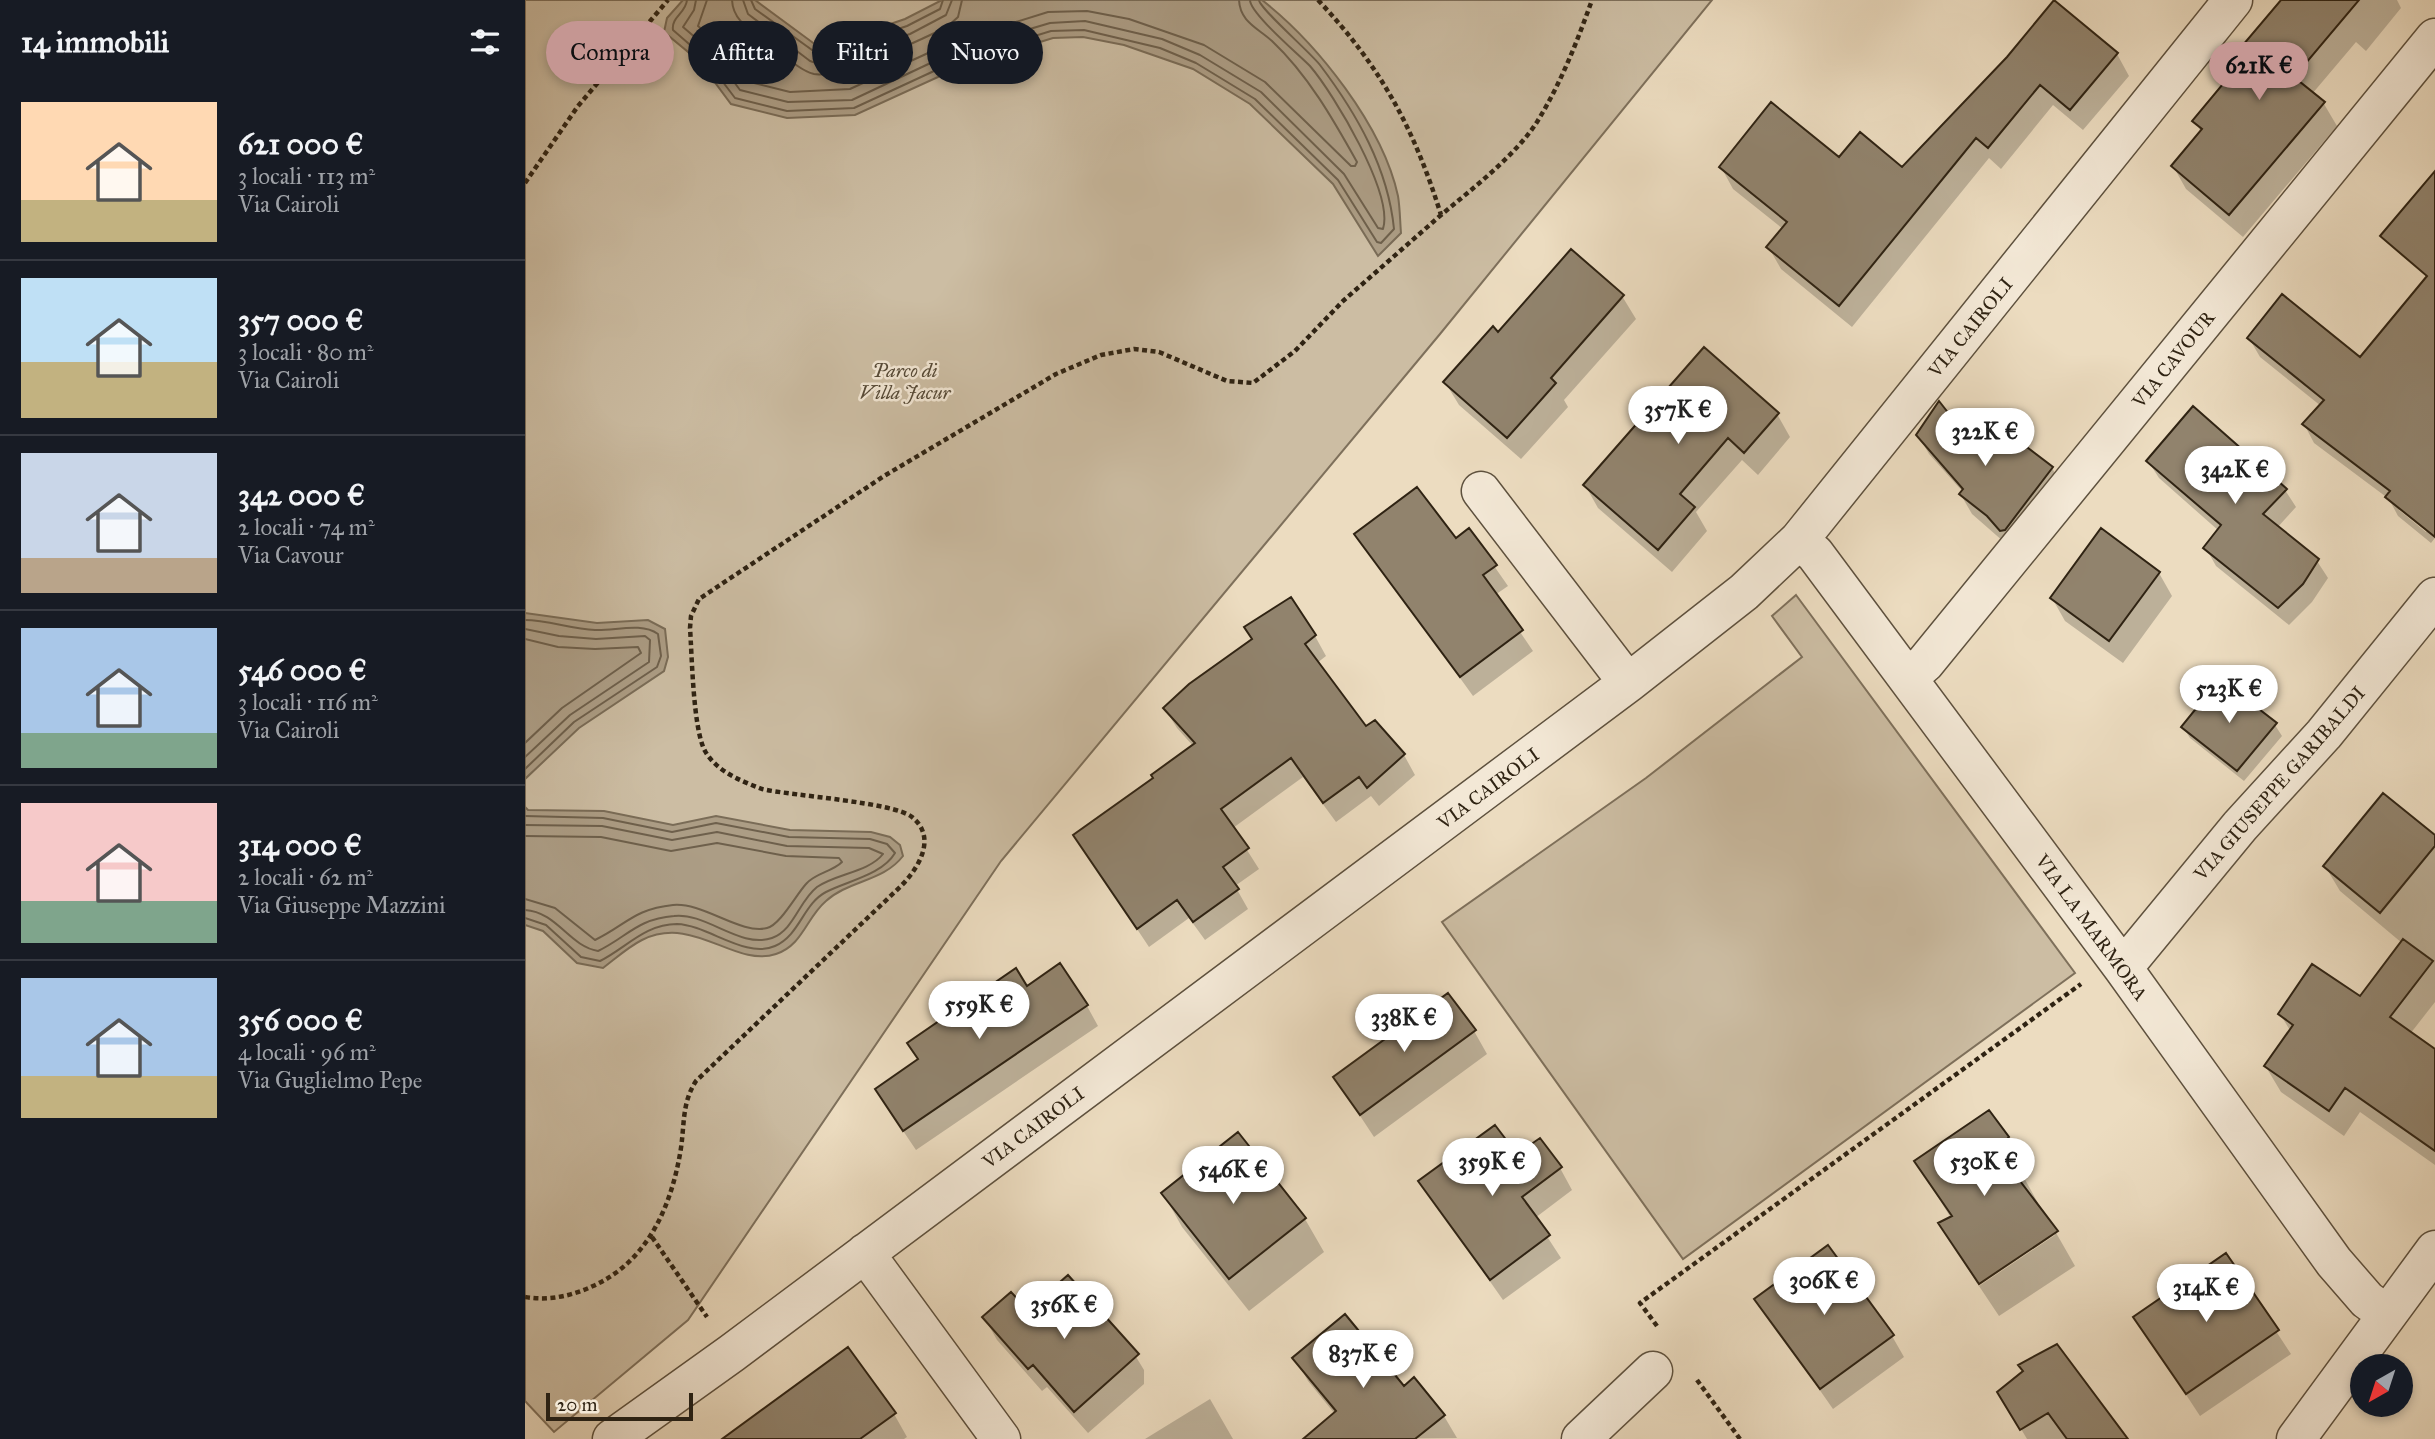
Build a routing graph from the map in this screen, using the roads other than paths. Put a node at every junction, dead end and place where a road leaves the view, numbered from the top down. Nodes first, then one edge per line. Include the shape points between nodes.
1 (2233, 0) edge
2 (2435, 38) edge
3 (1481, 491) dead end
4 (1799, 540) junction
5 (2435, 597) edge
6 (1908, 678) junction
7 (1628, 683) junction
8 (2105, 974) junction
9 (2435, 1250) edge
10 (865, 1253) junction
11 (2385, 1313) junction
12 (1653, 1371) dead end
13 (612, 1439) edge
14 (1001, 1439) edge
15 (1581, 1439) edge
16 (2296, 1439) edge

1 - 4 street, VIA CAIROLI
2 - 6 street, VIA CAVOUR via 1925,663
3 - 7 street
4 - 6 street, VIA LA MARMORA via 1815,554
4 - 7 street, VIA CAIROLI via 1744,592
5 - 8 street, VIA GIUSEPPE GARIBALDI via 2324,734
6 - 8 street, VIA LA MARMORA
7 - 10 street, VIA CAIROLI
8 - 11 street, VIA LA MARMORA via 2334,1262 2367,1300
9 - 11 street
10 - 13 street, VIA CAIROLI
10 - 14 street
11 - 16 street
12 - 15 street

